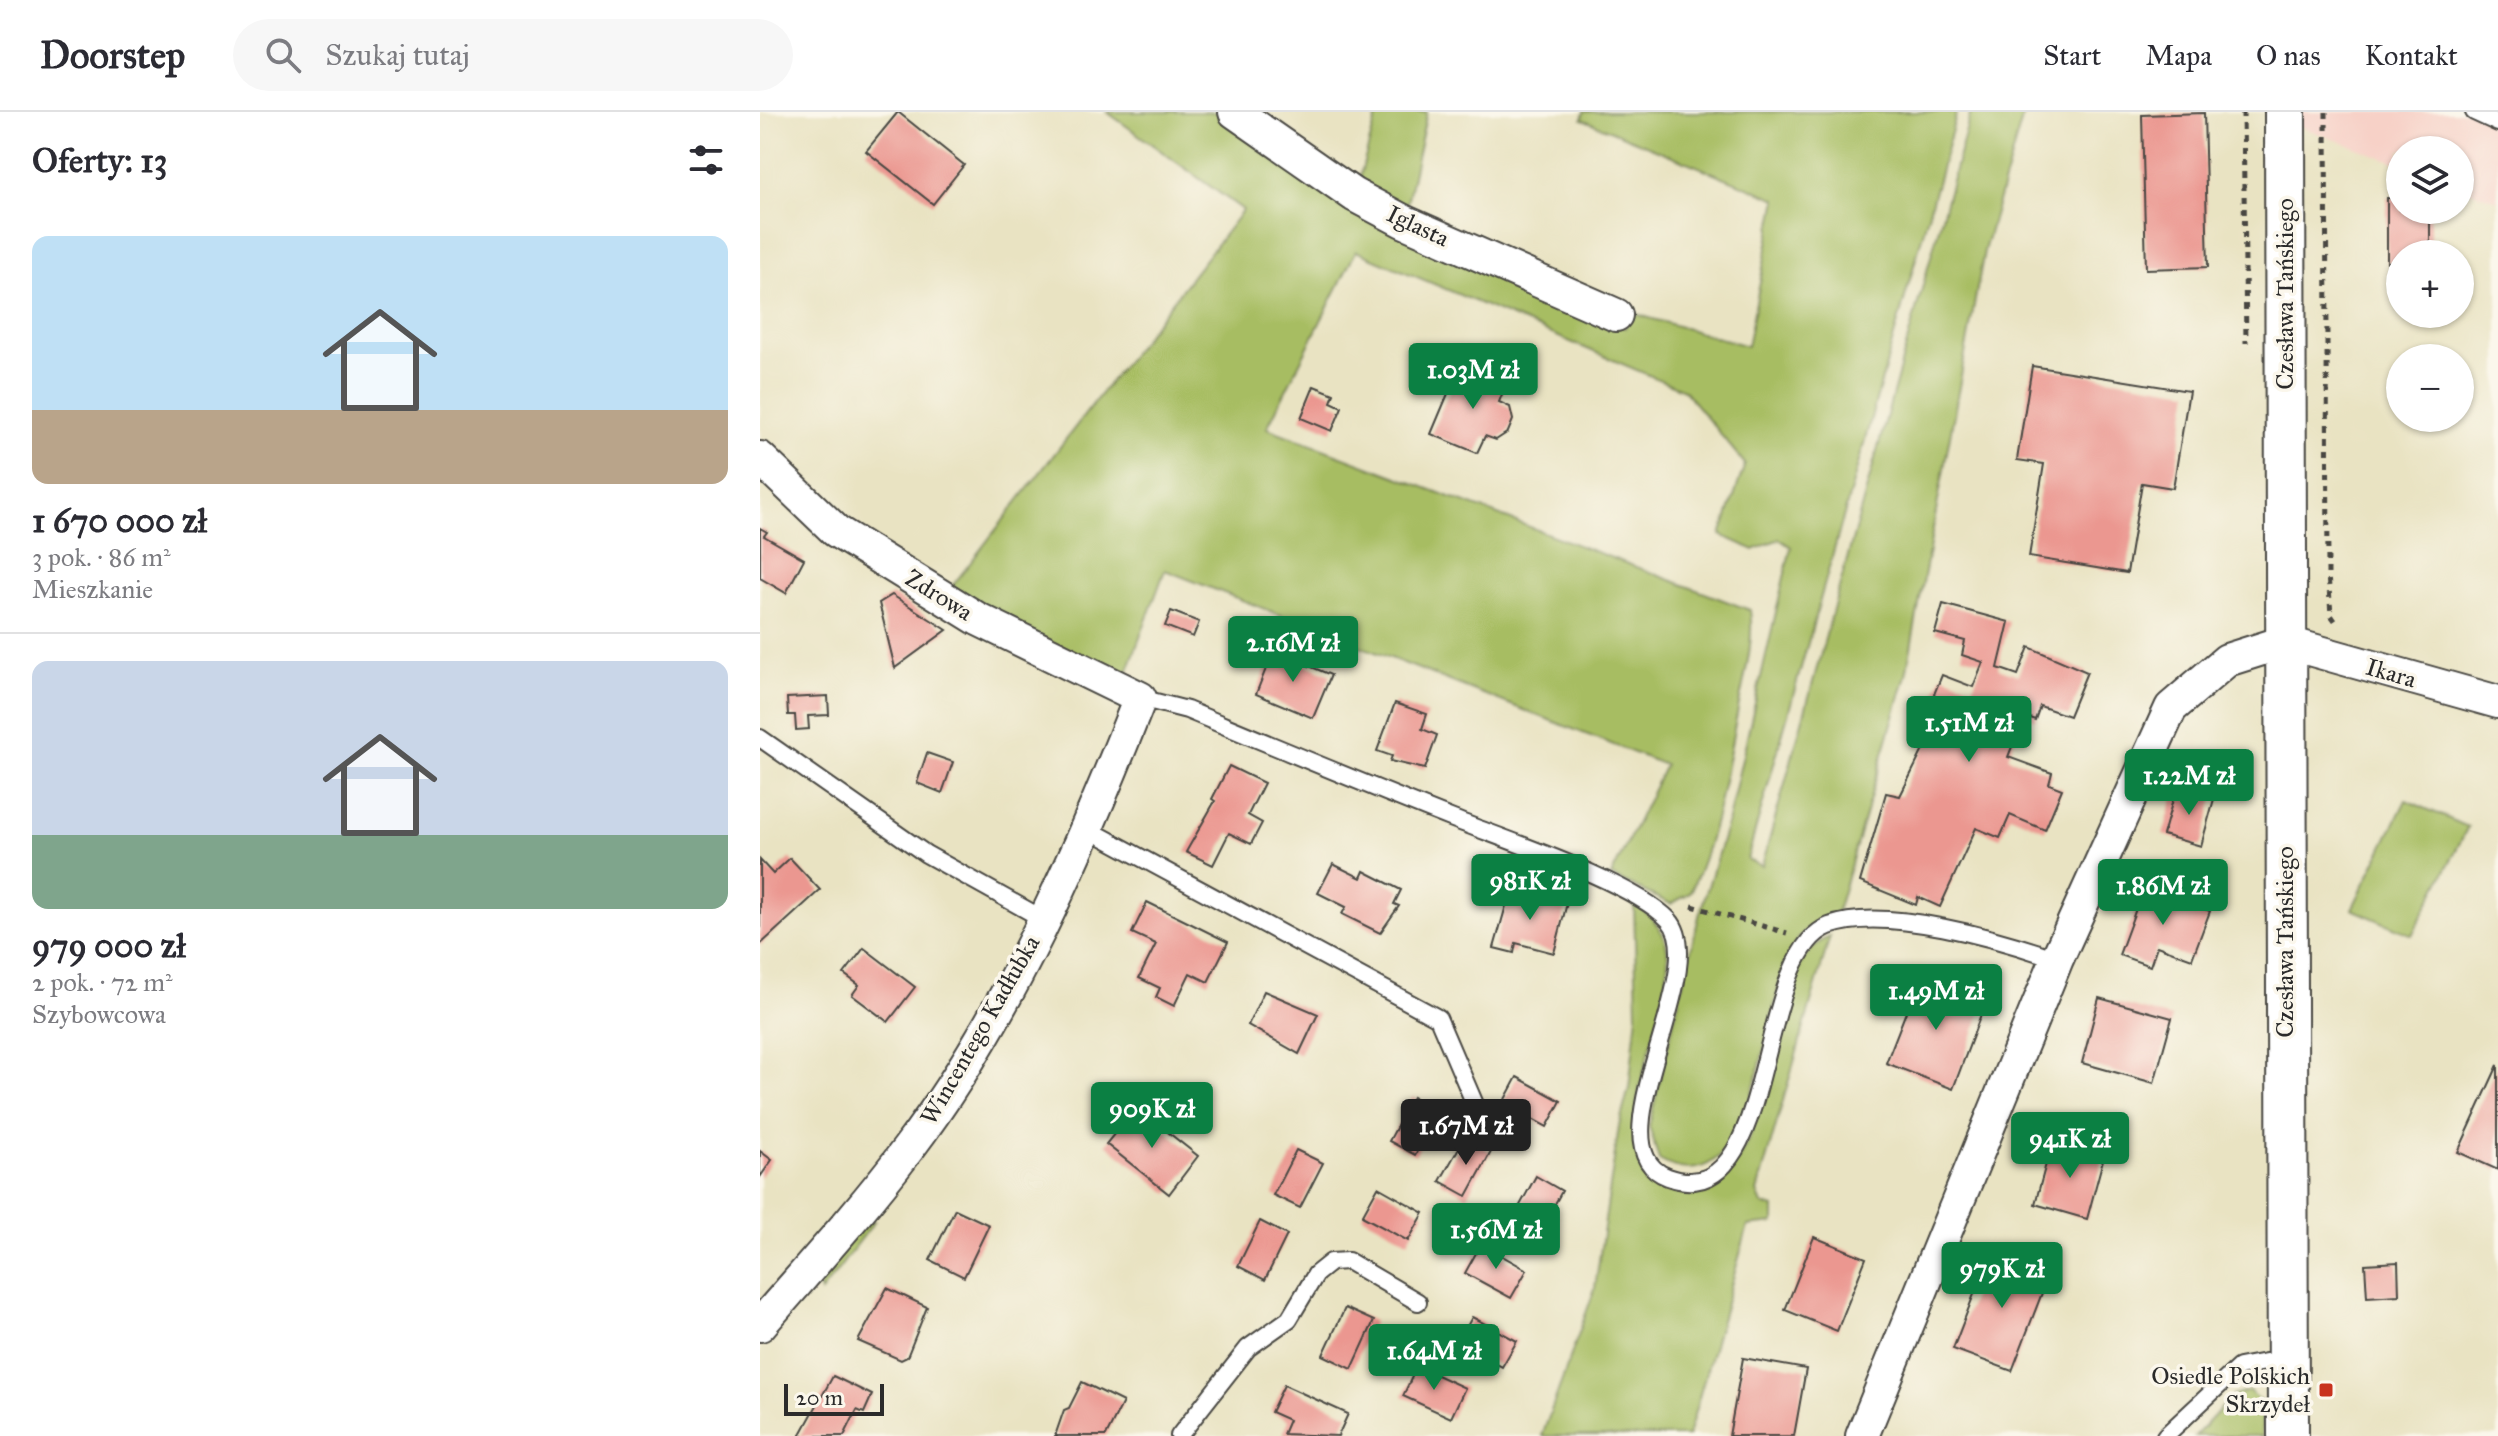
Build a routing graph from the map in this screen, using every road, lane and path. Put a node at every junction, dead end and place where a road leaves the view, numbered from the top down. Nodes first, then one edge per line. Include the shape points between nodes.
1 (1235, 112) edge
2 (2285, 112) edge
3 (2326, 112) edge
4 (2474, 112) edge
5 (2498, 123) edge
6 (1616, 315) dead end
7 (760, 458) edge
8 (2284, 642) junction
9 (2344, 660) junction
10 (1140, 698) junction
11 (2498, 702) edge
12 (760, 738) edge
13 (1088, 829) junction
14 (1692, 906) dead end
15 (1043, 919) junction
16 (1807, 941) junction
17 (2057, 959) junction
18 (1512, 1139) dead end
19 (1418, 1302) dead end
20 (760, 1325) edge
21 (2288, 1357) junction
22 (1179, 1436) edge
23 (1862, 1436) edge
24 (2165, 1436) edge
25 (2288, 1436) edge

1 - 6 street, Iglasta via 1354,195
2 - 8 street, Czesława Tańskiego
3 - 9 path via 2328,574 2331,615 2347,638
4 - 5 lane
7 - 10 street, Zdrowa via 836,531 978,619
8 - 9 street, Ikara
8 - 17 street via 2227,660 2171,708
8 - 21 street, Czesława Tańskiego
9 - 11 street, Ikara
10 - 13 street, Wincentego Kadłubka
10 - 16 lane via 1187,710 1537,852 1617,887 1667,918 1676,929 1678,971 1641,1133 1650,1162 1667,1177 1705,1177 1732,1154 1756,1099 1787,975
12 - 15 lane via 926,854
13 - 15 street, Wincentego Kadłubka
13 - 18 lane via 1438,1018 1480,1116
14 - 16 path
15 - 20 street, Wincentego Kadłubka via 954,1082 909,1149
16 - 17 lane via 1839,923 1931,925
17 - 23 street
19 - 22 lane via 1348,1261 1331,1262 1316,1274 1289,1319 1232,1366
21 - 24 lane via 2239,1367
21 - 25 street, Czesława Tańskiego

